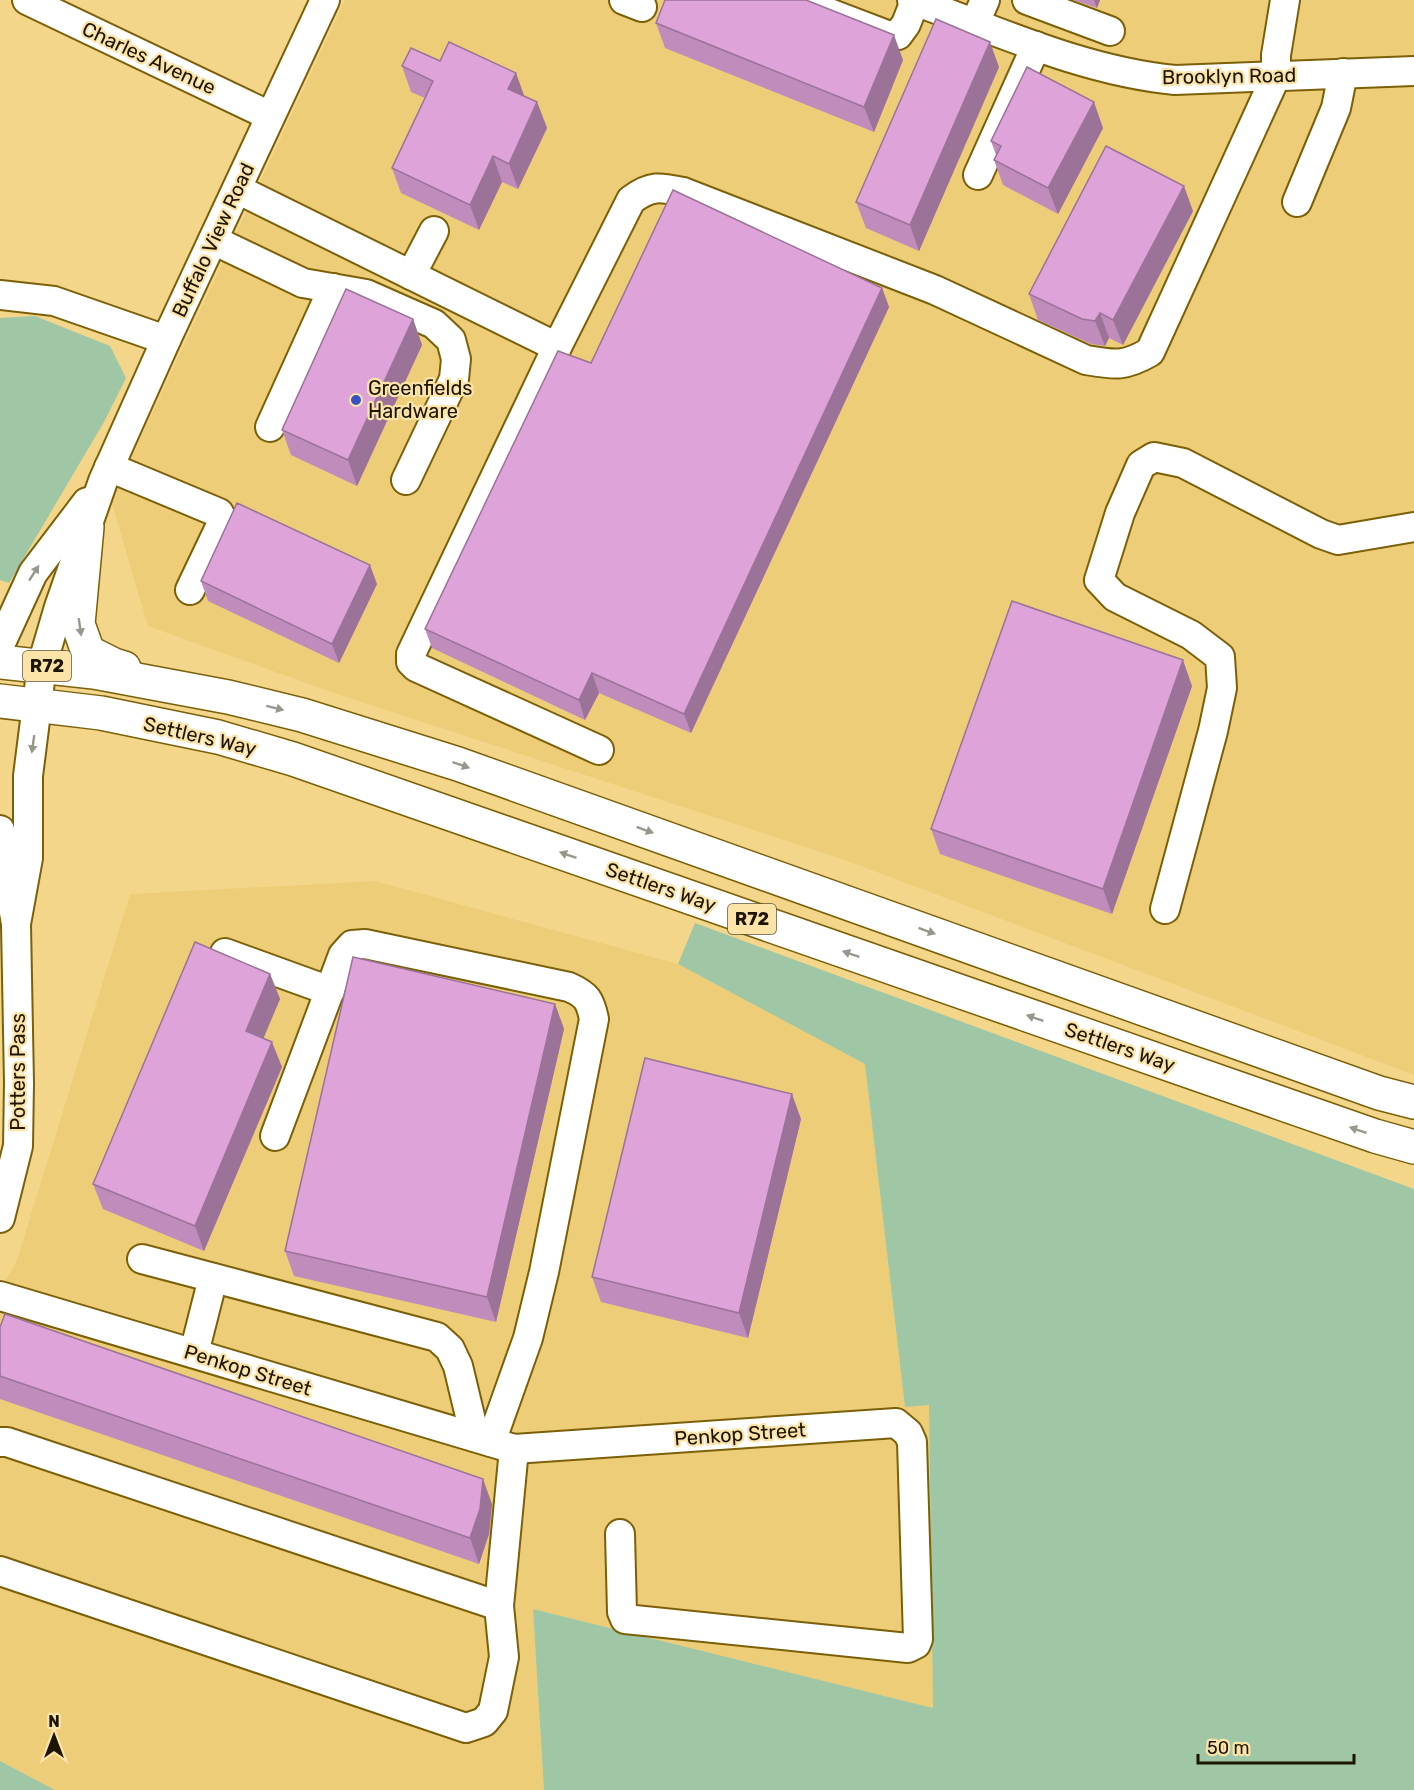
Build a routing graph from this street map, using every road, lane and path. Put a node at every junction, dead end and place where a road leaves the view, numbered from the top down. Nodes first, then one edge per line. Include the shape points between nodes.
1 (27, 0) edge
2 (325, 0) edge
3 (795, 0) edge
4 (1027, 0) edge
5 (1286, 0) edge
6 (914, 1) edge
7 (980, 11) edge
8 (1110, 31) dead end
9 (1036, 46) junction
10 (1414, 71) edge
11 (1344, 74) junction
12 (1276, 76) junction
13 (270, 116) junction
14 (978, 176) dead end
15 (237, 189) junction
16 (1297, 202) dead end
17 (434, 231) dead end
18 (213, 240) junction
19 (411, 275) junction
20 (333, 288) junction
21 (0, 295) edge
22 (166, 340) junction
23 (557, 347) junction
24 (270, 427) dead end
25 (106, 474) junction
26 (406, 480) dead end
27 (87, 527) junction
28 (1414, 527) edge
29 (190, 590) dead end
30 (0, 645) edge
31 (0, 662) edge
32 (42, 665) junction
33 (228, 697) junction
34 (0, 701) edge
35 (38, 705) junction
36 (599, 750) dead end
37 (0, 830) edge
38 (1165, 909) dead end
39 (16, 924) junction
40 (225, 953) edge
41 (330, 991) junction
42 (1414, 1102) edge
43 (275, 1136) dead end
44 (1414, 1147) edge
45 (0, 1218) edge
46 (142, 1259) dead end
47 (213, 1278) junction
48 (0, 1296) edge
49 (194, 1353) junction
50 (0, 1442) edge
51 (493, 1442) junction
52 (620, 1534) dead end
53 (0, 1570) edge
54 (499, 1606) junction

1 - 13 street, Charles Avenue
2 - 13 street, Buffalo View Road
3 - 6 street via 887,35 902,30
4 - 8 street
5 - 12 street
6 - 7 street, Brooklyn Road
7 - 9 street, Brooklyn Road
9 - 12 street, Brooklyn Road via 1143,77 1175,80
9 - 14 street
10 - 11 street, Brooklyn Road
11 - 12 street, Brooklyn Road
11 - 16 street via 1336,108
12 - 23 street via 1150,352 1131,363 1112,365 1086,360 935,290 683,192 663,188 645,189 631,200
13 - 15 street, Buffalo View Road
15 - 18 street, Buffalo View Road
15 - 19 street
17 - 19 street
18 - 20 street via 303,283
18 - 22 street, Buffalo View Road
19 - 23 street
20 - 24 street
20 - 26 street via 366,294 434,324 451,340 456,359 454,379
21 - 22 street via 54,301
22 - 25 street, Buffalo View Road
23 - 36 street via 411,654 411,662 416,668
25 - 27 street, Buffalo View Road
25 - 29 street via 219,513 221,525
30 -> 25 street, Buffalo View Road via 33,573
27 - 32 street, Buffalo View Road
27 -> 33 main road via 78,624 88,652 114,665
28 - 38 street via 1338,540 1183,463 1154,457 1141,465 1120,513 1099,580 1115,597 1191,635 1220,657 1222,688
31 - 32 main road, Settlers Way / R72
32 - 33 main road, Settlers Way / R72
32 - 35 street, Potters Pass
33 -> 42 main road, Settlers Way / R72 via 302,715 458,764 1379,1093
34 - 35 main road, Settlers Way / R72
35 -> 39 street, Potters Pass via 28,776 28,858
44 -> 35 main road, Settlers Way / R72 via 293,759 218,737 101,713
37 - 39 street, Potters Pass
39 - 45 street, Potters Pass via 18,1146
40 - 41 street
41 - 43 street
41 - 51 street via 343,954 352,945 365,944 569,987 583,993 591,1005 594,1019 544,1272 528,1338
46 - 47 street
47 - 49 street
47 - 51 street via 437,1337 450,1349
48 - 49 street, Penkop Street
49 - 51 street, Penkop Street
50 - 54 street
51 - 52 street, Penkop Street via 896,1424 912,1442 918,1639 908,1648 625,1619
51 - 54 street
53 - 54 street via 466,1728 484,1722 493,1711 504,1657

